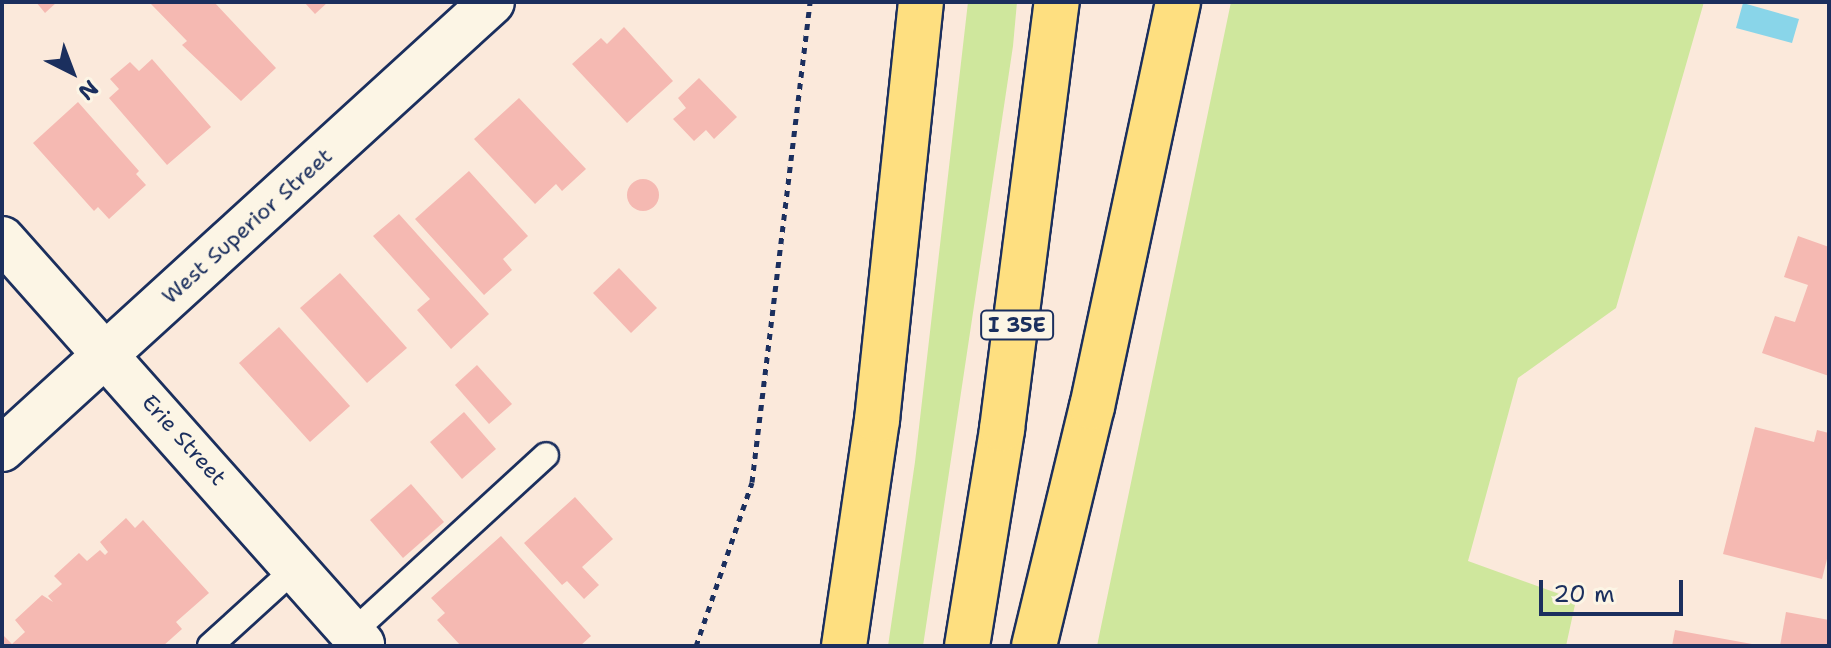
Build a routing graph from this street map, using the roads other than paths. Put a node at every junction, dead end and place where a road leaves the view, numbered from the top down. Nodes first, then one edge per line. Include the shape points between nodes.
1 (492, 2) edge
2 (921, 2) edge
3 (1057, 2) edge
4 (1178, 2) edge
5 (2, 239) edge
6 (106, 354) junction
7 (2, 449) edge
8 (546, 455) dead end
9 (298, 566) junction
10 (359, 641) edge
11 (210, 646) edge
12 (844, 646) edge
13 (967, 646) edge
14 (1034, 646) edge

1 - 6 street, West Superior Street
2 - 12 highway via 877,420
3 - 13 highway, I 35E via 1002,429
4 - 14 highway via 1092,407
5 - 6 street, Erie Street
6 - 7 street, West Superior Street
6 - 9 street, Erie Street
8 - 10 lane
9 - 10 street, Erie Street
9 - 11 lane

